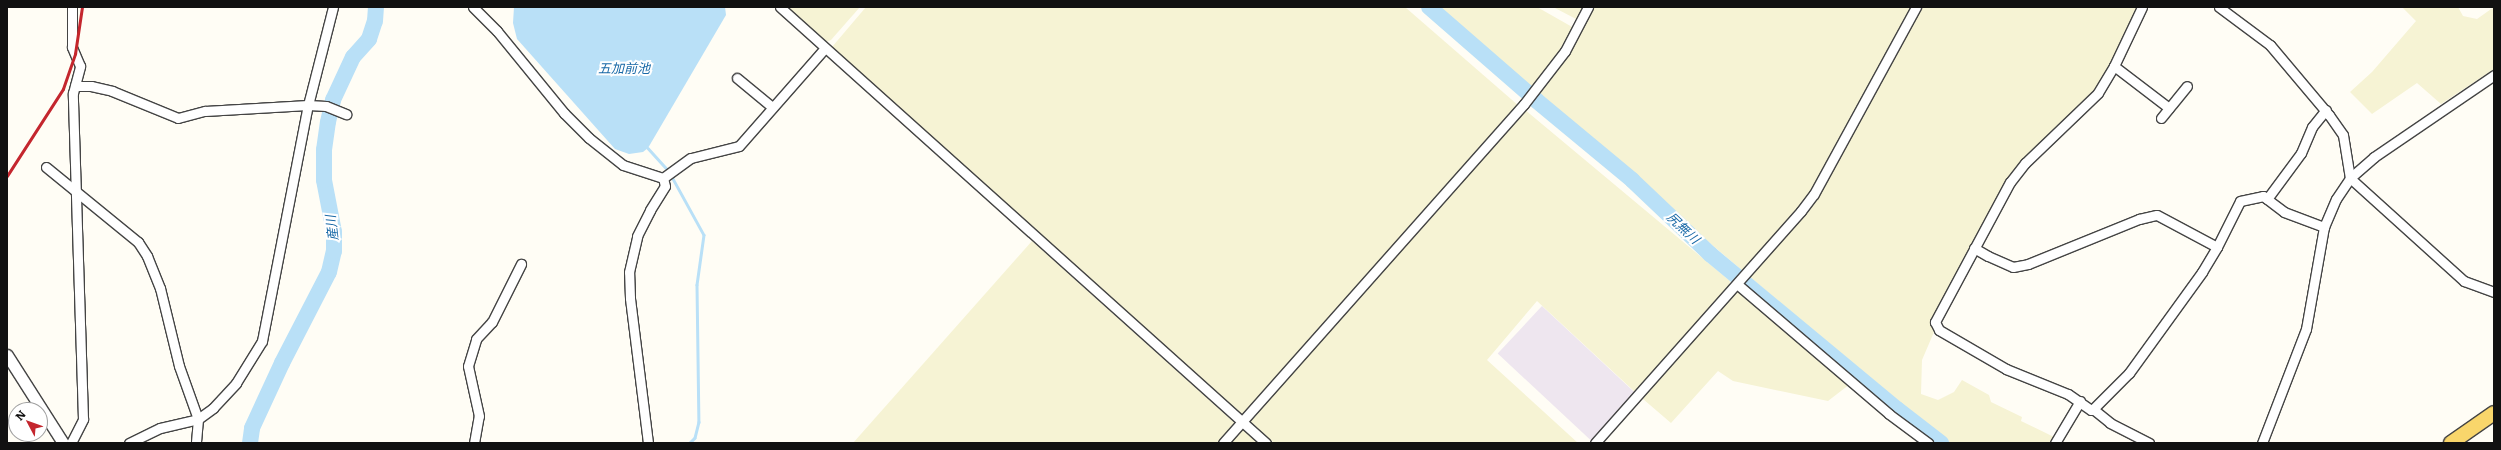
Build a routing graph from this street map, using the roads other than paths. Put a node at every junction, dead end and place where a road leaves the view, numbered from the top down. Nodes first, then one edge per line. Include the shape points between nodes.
1 (72, 7) edge
2 (334, 7) edge
3 (473, 7) edge
4 (780, 7) edge
5 (1588, 7) edge
6 (1916, 7) edge
7 (2142, 7) edge
8 (2219, 7) edge
9 (826, 48) junction
10 (2114, 66) junction
11 (2494, 75) edge
12 (737, 78) dead end
13 (75, 86) junction
14 (2187, 86) dead end
15 (308, 105) junction
16 (772, 107) junction
17 (2169, 108) junction
18 (2326, 110) junction
19 (346, 114) dead end
20 (2161, 118) dead end
21 (46, 167) dead end
22 (663, 178) junction
23 (2350, 178) junction
24 (75, 191) junction
25 (2268, 199) junction
26 (2324, 227) junction
27 (2217, 247) junction
28 (1974, 248) junction
29 (521, 264) dead end
30 (1737, 284) junction
31 (2494, 292) edge
32 (7, 355) edge
33 (2080, 401) junction
34 (2093, 409) junction
35 (2494, 412) edge
36 (198, 419) junction
37 (1242, 421) junction
38 (62, 443) edge
39 (70, 443) edge
40 (129, 443) edge
41 (196, 443) edge
42 (474, 443) edge
43 (648, 443) edge
44 (1223, 443) edge
45 (1266, 443) edge
46 (1595, 443) edge
47 (1928, 443) edge
48 (2055, 443) edge
49 (2149, 443) edge
50 (2262, 443) edge
51 (2451, 443) edge

1 - 13 street via 72,47 80,66
2 - 15 street
3 - 22 street via 497,31 564,113 589,138 623,165
4 - 9 street
5 - 37 street via 1565,52 1524,104
6 - 30 street via 1814,194
7 - 10 street
8 - 18 street via 2270,45
9 - 16 street
9 - 37 street
10 - 17 street
10 - 28 street via 2098,93 2017,172
11 - 23 street via 2374,157
12 - 16 street
13 - 15 street via 91,86 112,91 178,118 205,111
13 - 24 street
14 - 17 street
15 - 19 street via 326,106
15 - 36 street via 262,341 236,383 213,408
16 - 22 street via 739,146 691,158
17 - 20 street
18 - 23 street via 2343,134
18 - 25 street via 2312,127 2301,153
21 - 24 street
22 - 43 street via 666,186 637,236 630,272 630,298
23 - 26 street via 2336,199
23 - 31 street via 2464,281
24 - 36 street via 138,242 147,256 160,288 179,366
24 - 39 street via 83,419
25 - 26 street via 2284,212
25 - 27 street via 2263,196 2240,201
26 - 50 street via 2306,329
27 - 28 street via 2157,215 2139,219 2028,264 2013,267
27 - 34 street via 2202,272 2129,373
28 - 33 street via 1935,322 1939,330 2006,368
29 - 42 street via 492,322 476,339 468,366 478,416
30 - 46 street
30 - 47 street via 1889,414
32 - 38 street
33 - 34 street
33 - 48 street
34 - 49 street via 2110,424
35 - 51 main road
36 - 40 street via 160,428
36 - 41 street
37 - 44 street
37 - 45 street

